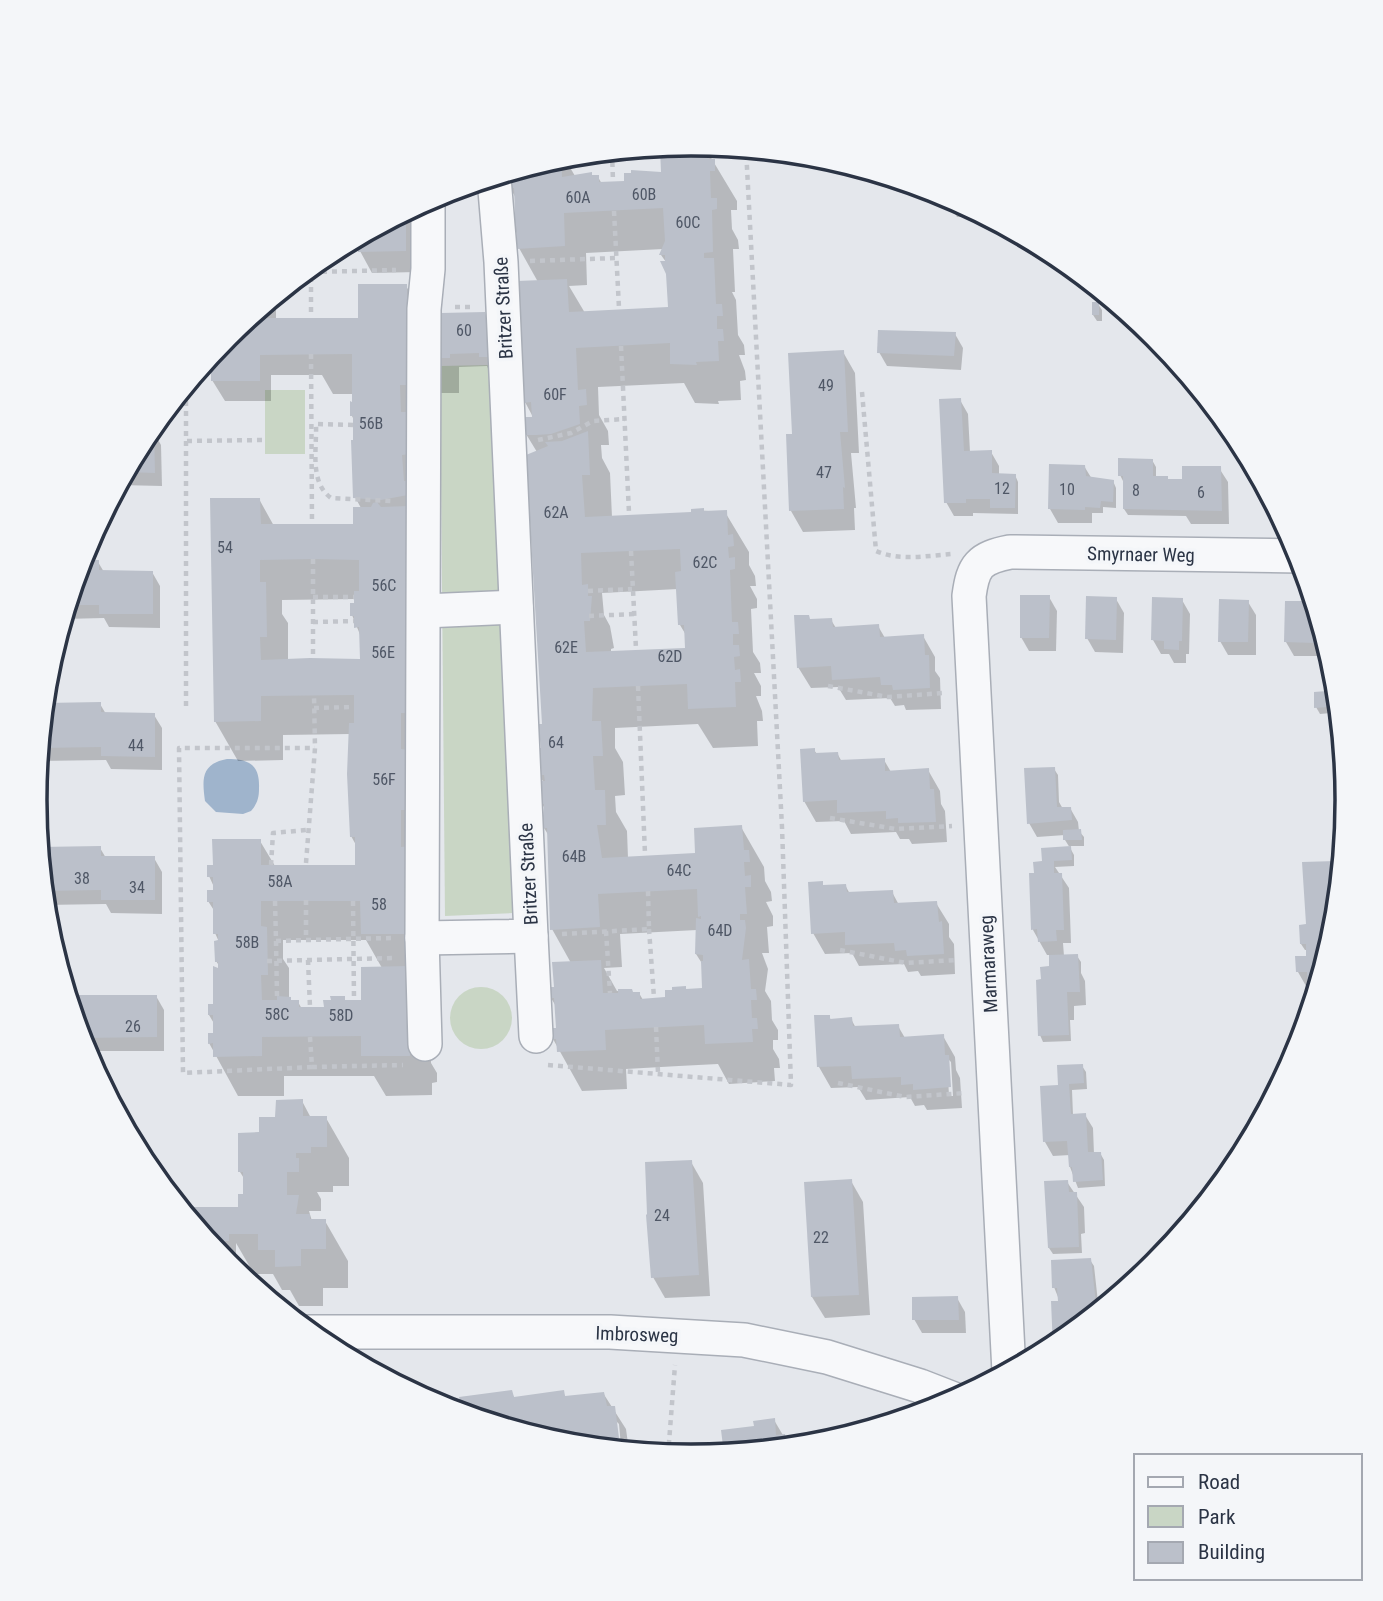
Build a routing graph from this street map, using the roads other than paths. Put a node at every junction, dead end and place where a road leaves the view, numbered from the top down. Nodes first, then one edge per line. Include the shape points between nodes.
1 (495, 187) edge
2 (428, 213) edge
3 (1288, 556) edge
4 (967, 558) joint
5 (516, 607) junction
6 (424, 611) junction
7 (531, 936) junction
8 (423, 947) junction
9 (536, 1036) road end
10 (425, 1044) road end
11 (328, 1332) edge
12 (1008, 1361) edge
13 (941, 1394) edge

1 - 5 street, Britzer Straße
2 - 6 street
3 - 4 street, Smyrnaer Weg via 1010,552
4 - 12 street, Marmaraweg via 975,569 970,596
5 - 6 street
5 - 7 street, Britzer Straße
6 - 8 street
7 - 8 street, Britzer Straße
7 - 9 street
8 - 10 street
11 - 13 street, Imbrosweg via 610,1332 744,1340 827,1357

